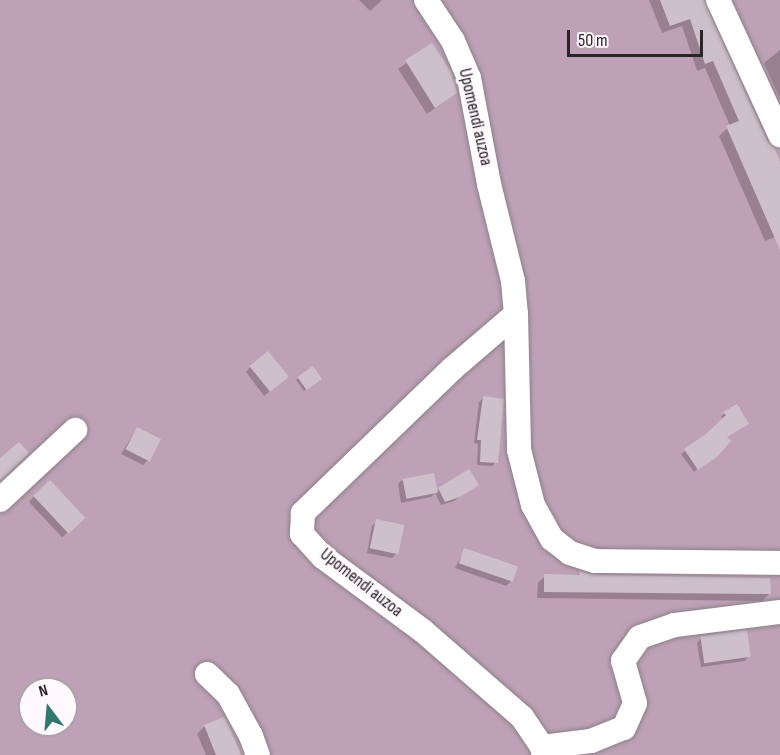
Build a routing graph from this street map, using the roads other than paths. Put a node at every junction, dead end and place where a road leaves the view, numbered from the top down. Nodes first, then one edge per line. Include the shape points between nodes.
1 (426, 0) edge
2 (718, 0) edge
3 (780, 135) edge
4 (516, 314) junction
5 (75, 430) dead end
6 (0, 500) edge
7 (780, 563) edge
8 (780, 612) edge
9 (207, 674) dead end
10 (543, 751) edge
11 (258, 755) edge

1 - 4 lane, Upomendi auzoa via 453,41 469,78 513,281
2 - 3 lane
4 - 7 lane, Upomendi auzoa via 519,450 533,505 552,539 570,553 595,561
4 - 10 lane, Upomendi auzoa via 453,368 303,513 302,534 323,557 423,631 522,717
5 - 6 lane
8 - 10 lane, Upomendi auzoa via 675,625 640,637 623,661 635,704 624,728 591,741
9 - 11 lane via 228,694

